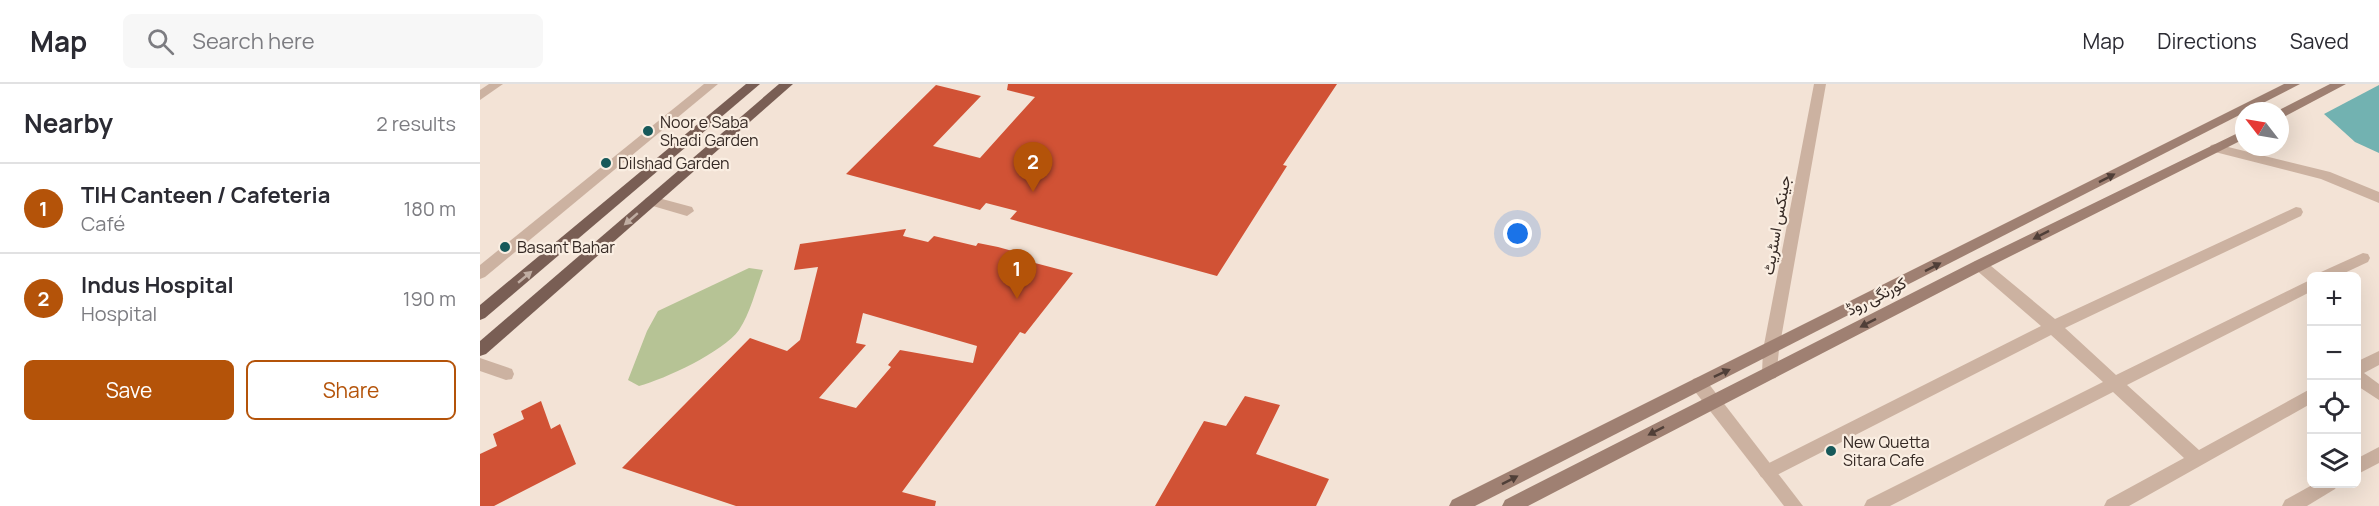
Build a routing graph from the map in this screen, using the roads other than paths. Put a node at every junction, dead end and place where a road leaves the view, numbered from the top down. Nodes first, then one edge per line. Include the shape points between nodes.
1 (497, 84) edge
2 (712, 84) edge
3 (754, 84) edge
4 (786, 84) edge
5 (1820, 84) edge
6 (2294, 84) edge
7 (2340, 84) edge
8 (481, 95) edge
9 (2289, 110) edge
10 (2235, 138) edge
11 (2172, 145) junction
12 (2216, 148) junction
13 (2192, 160) junction
14 (2379, 198) edge
15 (651, 201) junction
16 (687, 211) dead end
17 (2296, 212) dead end
18 (2363, 258) dead end
19 (1980, 266) junction
20 (2334, 272) edge
21 (480, 273) edge
22 (2307, 286) edge
23 (480, 314) edge
24 (2053, 327) junction
25 (480, 350) edge
26 (1771, 350) junction
27 (2379, 357) edge
28 (480, 364) edge
29 (2361, 367) edge
30 (1770, 373) junction
31 (506, 374) dead end
32 (2361, 380) edge
33 (2114, 382) junction
34 (1699, 384) junction
35 (2379, 393) edge
36 (2307, 398) edge
37 (1711, 403) junction
38 (2379, 454) edge
39 (2197, 459) junction
40 (2361, 465) edge
41 (1767, 472) junction
42 (2321, 488) edge
43 (1458, 506) edge
44 (1511, 506) edge
45 (1794, 506) edge
46 (1873, 506) edge
47 (2113, 506) edge
48 (2291, 506) edge

1 - 8 street
2 - 21 street
23 -> 3 main road
4 - 15 main road
5 - 26 street, جینکس اسٹریٹ
6 - 11 main road, کورنگی روڈ
7 - 9 main road
10 - 12 main road, کورنگی روڈ
11 - 13 main road
26 -> 11 main road, کورنگی روڈ
12 - 13 main road, کورنگی روڈ
12 - 14 street via 2325,175
13 -> 19 main road, کورنگی روڈ
15 - 16 street
15 -> 25 main road
17 - 24 street
18 - 20 street
19 - 24 street
19 -> 30 main road, کورنگی روڈ
22 - 33 street
24 - 33 street
24 - 41 street
26 - 30 street, جینکس اسٹریٹ
34 -> 26 main road, کورنگی روڈ
27 - 29 street
28 - 31 street
30 - 37 main road, کورنگی روڈ
32 - 35 street
33 - 39 street
33 - 46 street
34 - 37 street
43 -> 34 main road, کورنگی روڈ
36 - 39 street
37 - 41 street
37 -> 44 main road, کورنگی روڈ
38 - 40 street
39 - 47 street
41 - 45 street
42 - 48 street

